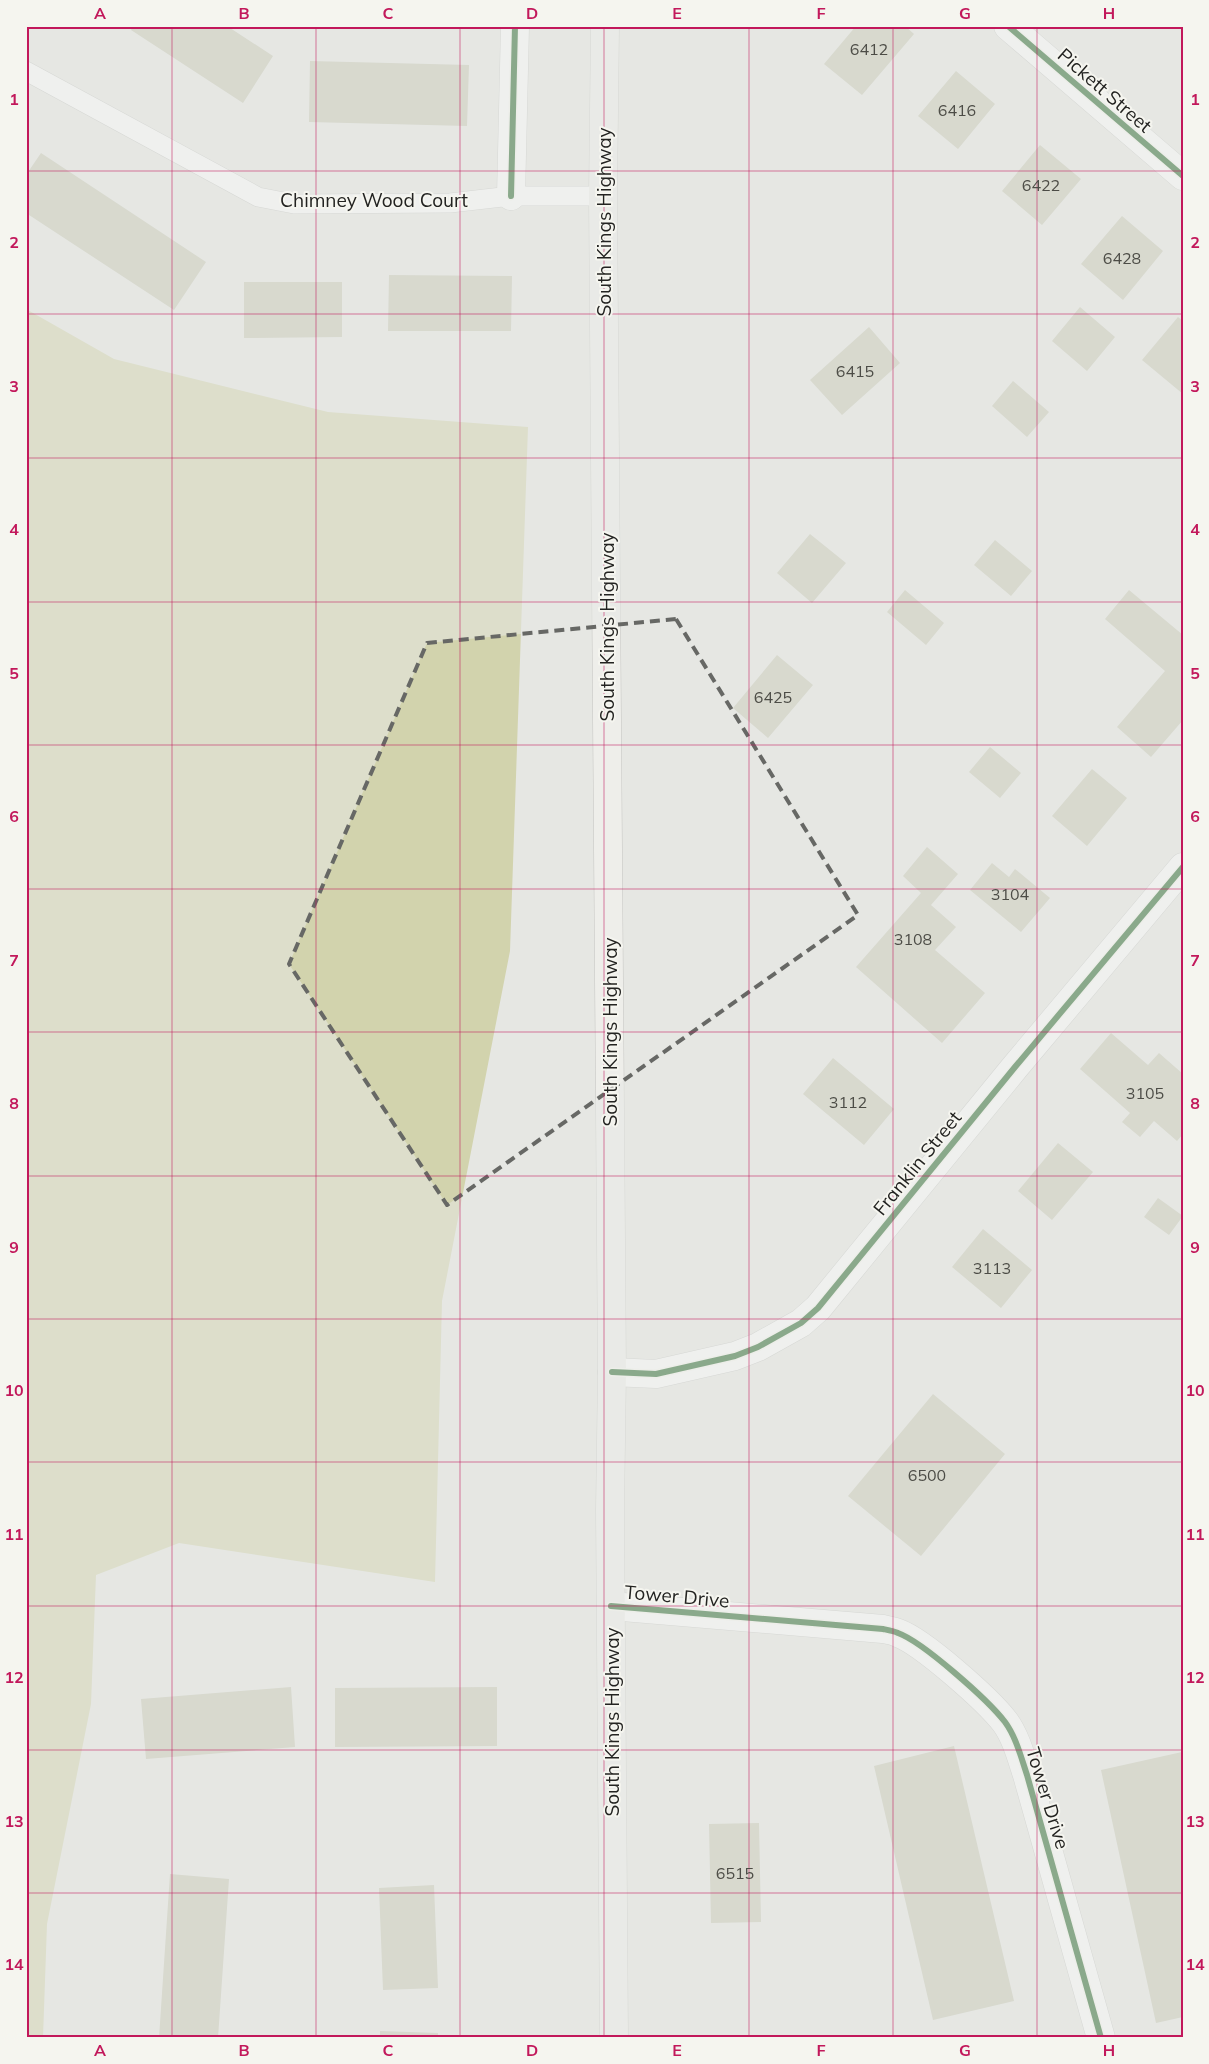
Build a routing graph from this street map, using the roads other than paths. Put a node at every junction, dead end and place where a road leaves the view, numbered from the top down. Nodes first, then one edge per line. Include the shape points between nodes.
1 (515, 26) edge
2 (606, 26) edge
3 (1008, 26) edge
4 (26, 71) edge
5 (1183, 176) edge
6 (512, 196) junction
7 (604, 196) junction
8 (1183, 868) edge
9 (612, 1372) junction
10 (611, 1606) junction
11 (614, 2038) edge
12 (1101, 2038) edge

1 - 6 street
2 - 7 main road, South Kings Highway
3 - 5 street, Pickett Street
4 - 6 lane, Chimney Wood Court via 258,197 294,204 450,203
6 - 7 lane, Chimney Wood Court
7 - 9 main road, South Kings Highway
8 - 9 street, Franklin Street via 1008,1074 818,1308 801,1323 758,1348 735,1356 656,1374
9 - 10 main road, South Kings Highway
10 - 11 main road, South Kings Highway
10 - 12 street, Tower Drive via 883,1629 898,1632 912,1640 942,1663 1006,1723 1017,1744

